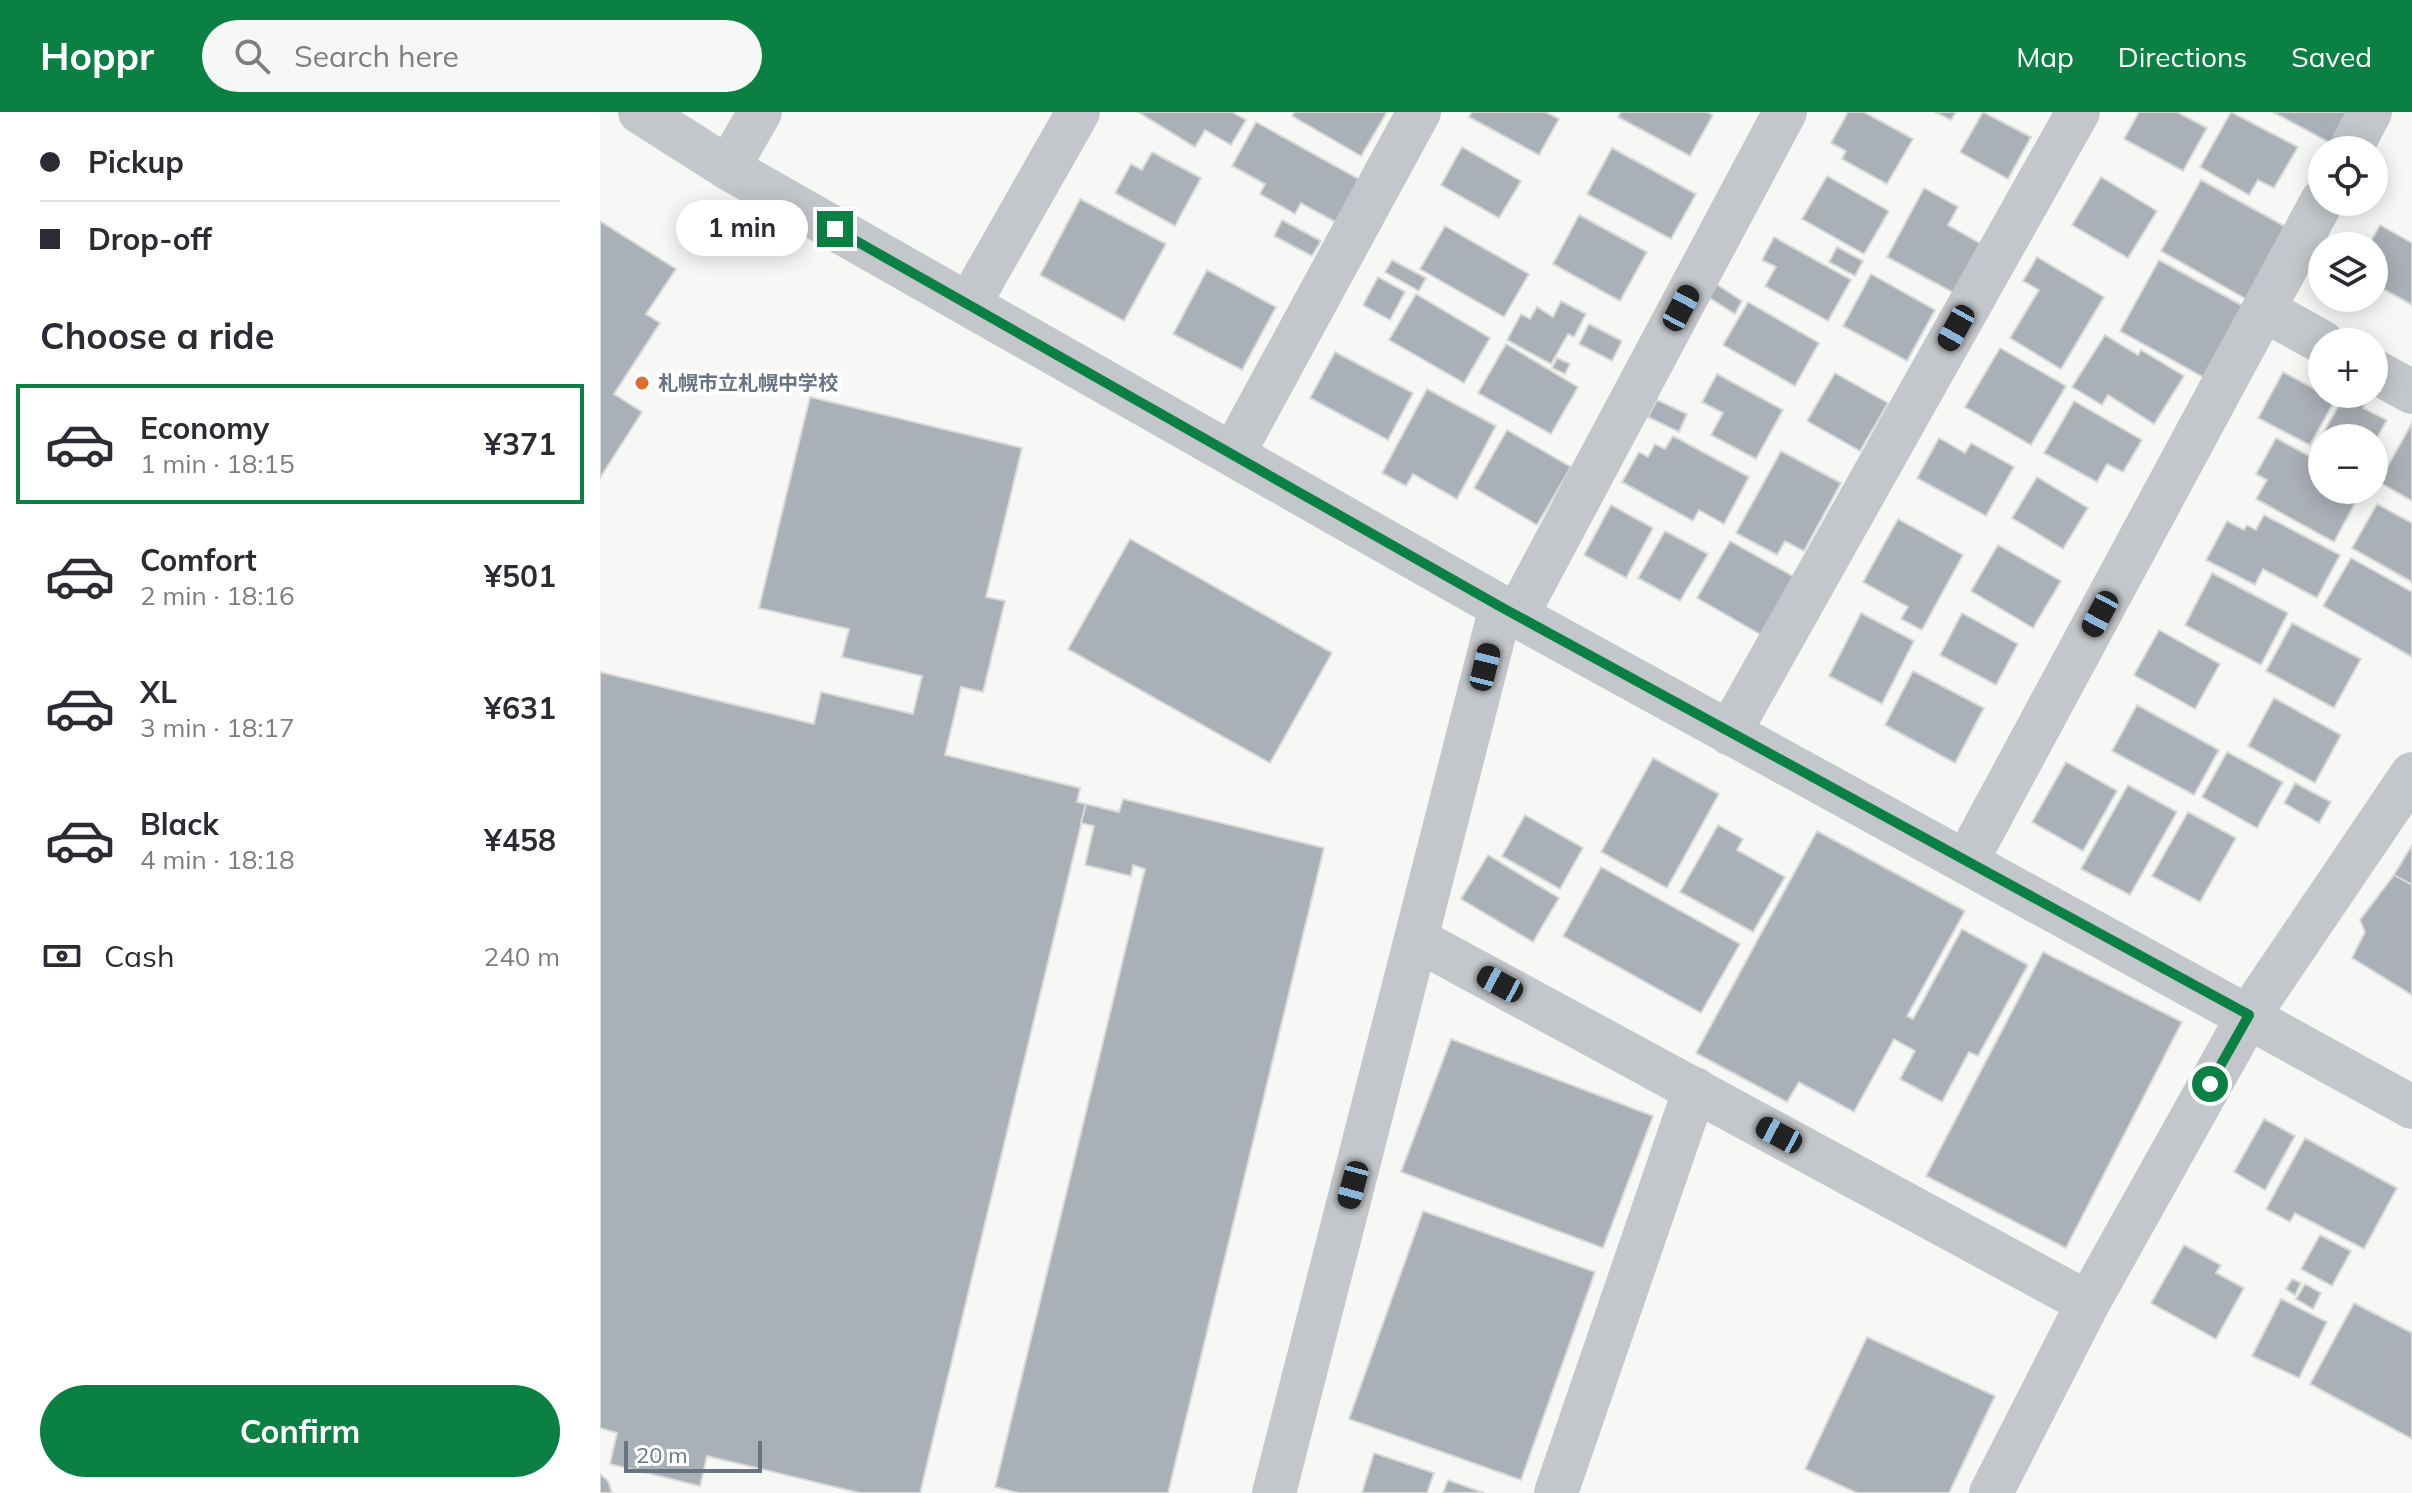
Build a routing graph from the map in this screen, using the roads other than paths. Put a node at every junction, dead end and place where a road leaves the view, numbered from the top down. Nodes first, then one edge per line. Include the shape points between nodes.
1 (640, 112) edge
2 (760, 112) edge
3 (1078, 112) edge
4 (1419, 112) edge
5 (1785, 112) edge
6 (2078, 112) edge
7 (2370, 112) edge
8 (2357, 136) edge
9 (728, 168) junction
10 (2314, 216) edge
11 (969, 304) junction
12 (2264, 310) junction
13 (2308, 334) edge
14 (2388, 379) edge
15 (2412, 392) edge
16 (1233, 454) junction
17 (1509, 611) junction
18 (1729, 733) junction
19 (2412, 774) edge
20 (1966, 862) junction
21 (1416, 939) junction
22 (2249, 1015) junction
23 (1695, 1089) junction
24 (2412, 1107) edge
25 (2088, 1303) junction
26 (1274, 1493) edge
27 (1556, 1493) edge
28 (1991, 1493) edge

1 - 9 street
2 - 9 street
3 - 11 street
4 - 16 street
5 - 17 street
6 - 18 street
7 - 8 street
9 - 11 street
10 - 12 street
11 - 16 street
12 - 13 street
12 - 20 street
14 - 15 street
16 - 17 street
17 - 18 street
17 - 21 street
18 - 20 street
19 - 22 street
20 - 22 street
21 - 23 street
21 - 26 street
22 - 24 street
22 - 25 street
23 - 25 street
23 - 27 street
25 - 28 street

